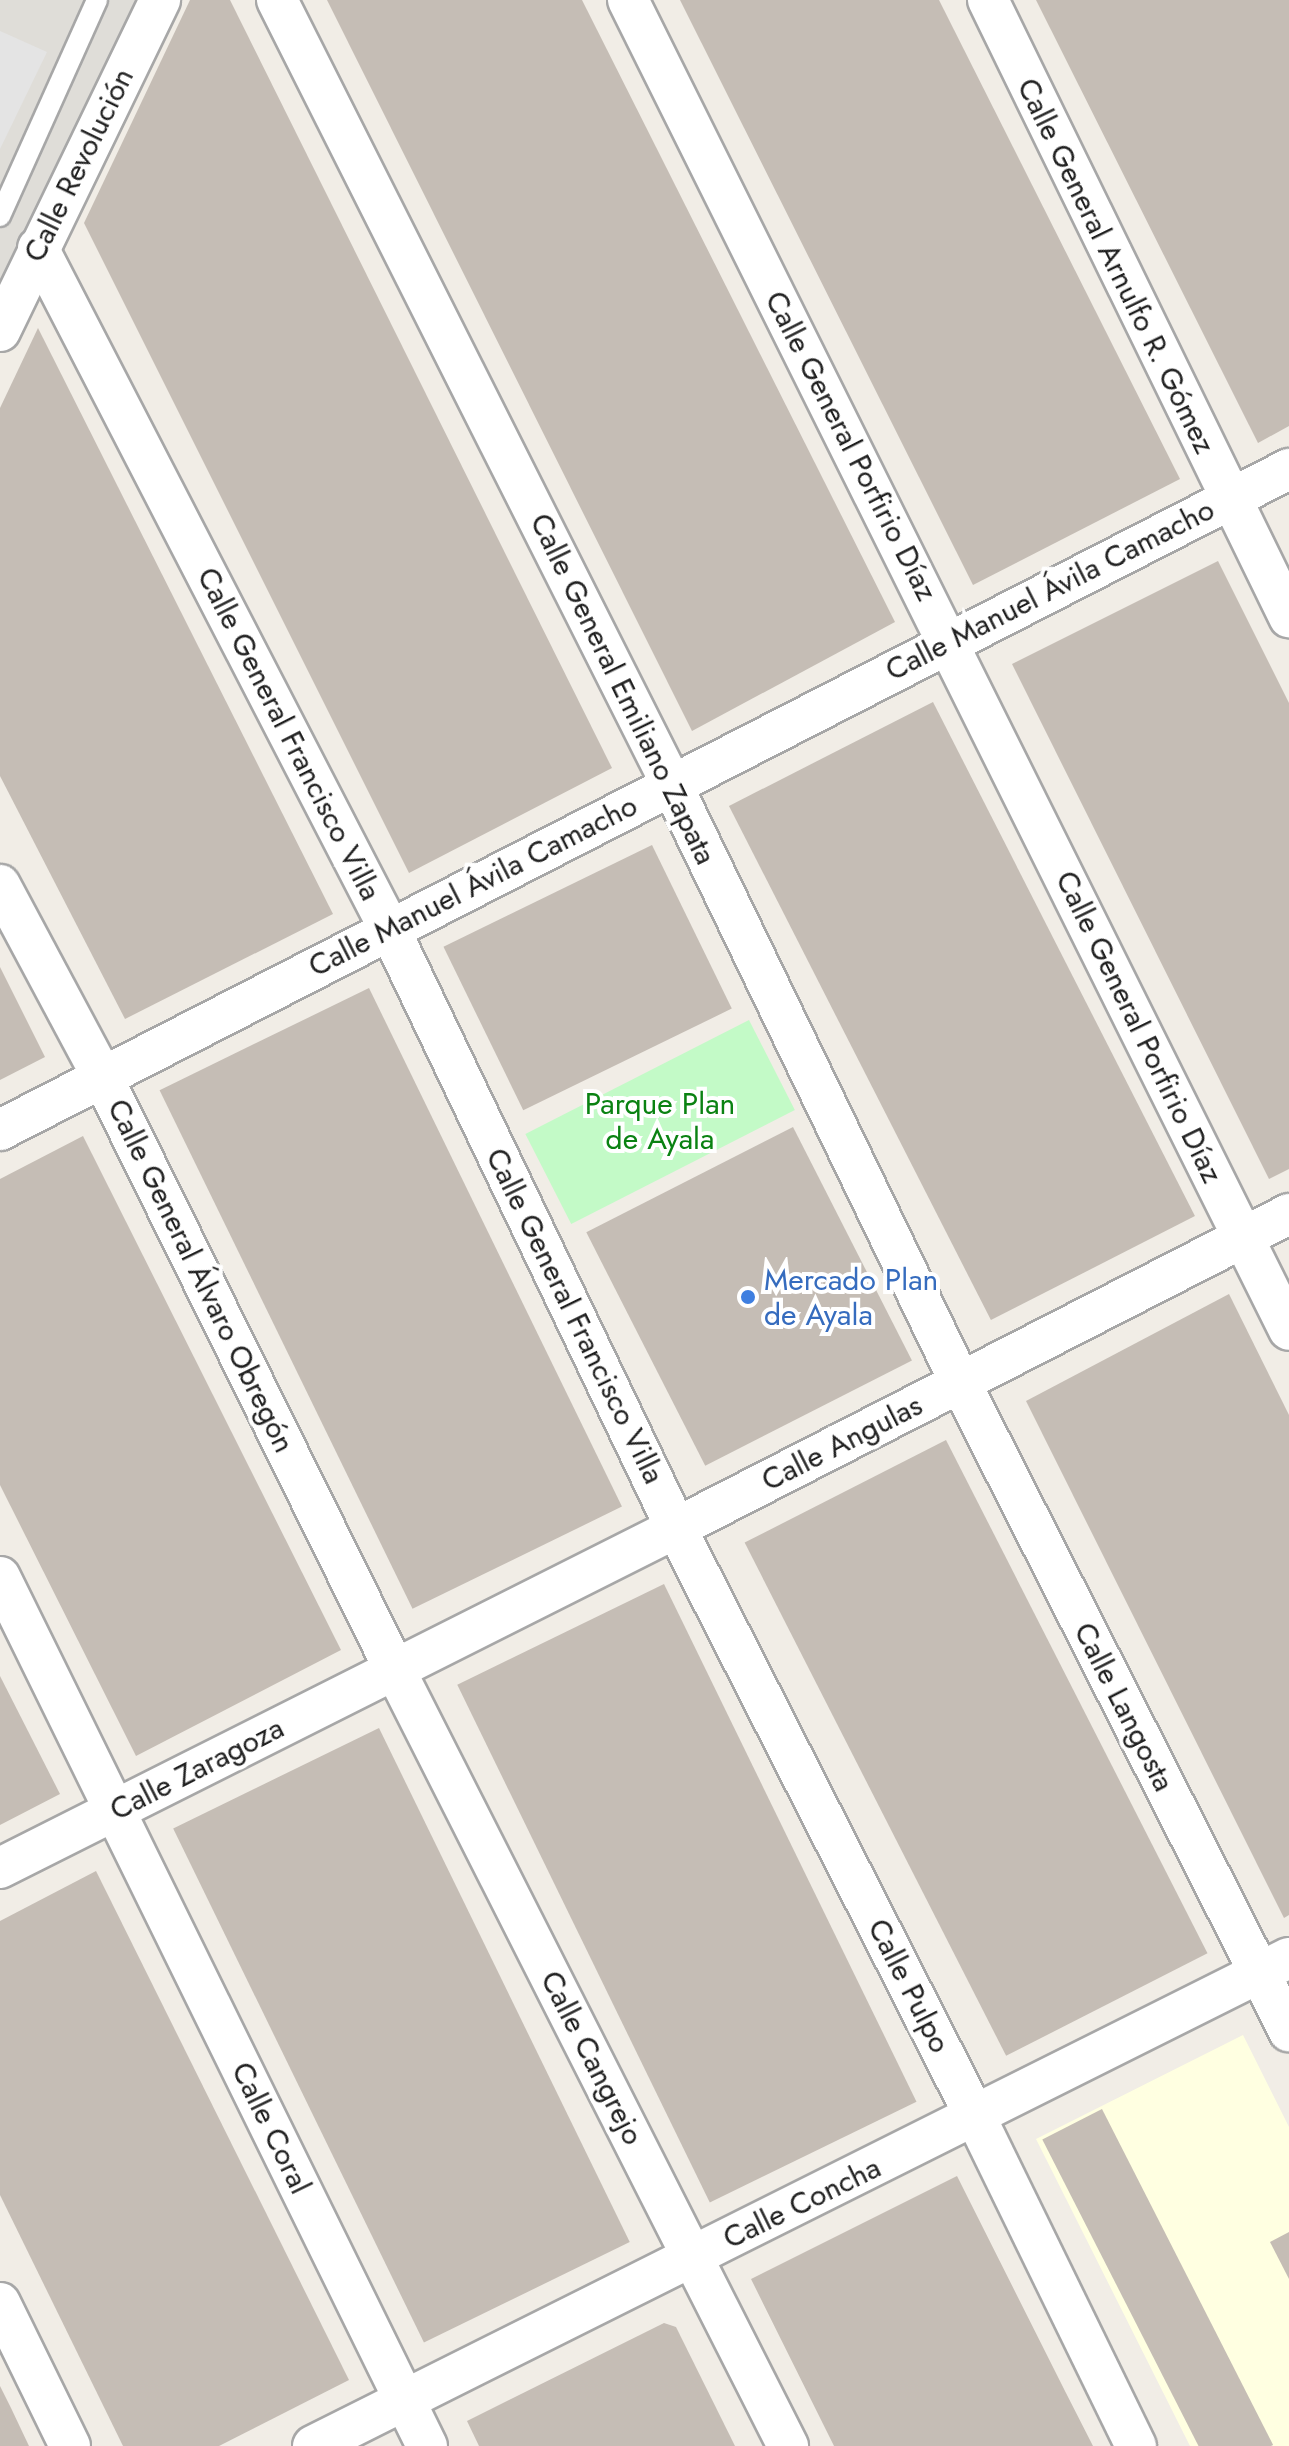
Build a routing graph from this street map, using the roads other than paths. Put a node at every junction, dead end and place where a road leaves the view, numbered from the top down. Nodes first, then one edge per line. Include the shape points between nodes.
1 (97, 0) edge
2 (160, 0) edge
3 (277, 0) edge
4 (628, 0) edge
5 (988, 0) edge
6 (0, 216) edge
7 (38, 248) junction
8 (0, 331) edge
9 (1289, 469) edge
10 (1229, 499) junction
11 (1289, 617) edge
12 (949, 641) junction
13 (671, 783) junction
14 (0, 885) edge
15 (389, 928) junction
16 (103, 1078) junction
17 (0, 1130) edge
18 (1289, 1214) edge
19 (1243, 1237) junction
20 (1289, 1330) edge
21 (960, 1382) junction
22 (676, 1528) junction
23 (0, 1577) edge
24 (395, 1670) junction
25 (116, 1809) junction
26 (0, 1868) edge
27 (1274, 1965) edge
28 (1289, 2031) edge
29 (976, 2118) junction
30 (693, 2257) junction
31 (0, 2303) edge
32 (405, 2401) junction
33 (70, 2446) edge
34 (313, 2446) edge
35 (427, 2446) edge
36 (788, 2446) edge
37 (1136, 2446) edge

1 - 6 lane
2 - 7 street, Calle Revolución
3 - 13 street, Calle General Emiliano Zapata
4 - 12 street, Calle General Porfirio Díaz
5 - 10 street, Calle General Arnulfo R. Gómez
7 - 8 street, Calle Revolución
7 - 15 street, Calle General Francisco Villa
9 - 10 street, Calle Manuel Ávila Camacho
10 - 11 street, Calle General Arnulfo R. Gómez
10 - 12 street, Calle Manuel Ávila Camacho
12 - 13 street, Calle Manuel Ávila Camacho
12 - 19 street, Calle General Porfirio Díaz
13 - 15 street, Calle Manuel Ávila Camacho
13 - 21 street, Calle General Emiliano Zapata
14 - 16 street, Calle General Álvaro Obregón
15 - 16 street, Calle Manuel Ávila Camacho
15 - 22 street, Calle General Francisco Villa
16 - 17 street, Calle Manuel Ávila Camacho
16 - 24 street, Calle General Álvaro Obregón
18 - 19 street, Calle Angulas
19 - 20 street, Calle General Porfirio Díaz
19 - 21 street, Calle Angulas
21 - 22 street, Calle Angulas
21 - 27 street, Calle Langosta
22 - 24 street, Calle Angulas
22 - 29 street, Calle Pulpo
23 - 25 street, Calle Coral
24 - 25 street, Calle Zaragoza
24 - 30 street, Calle Cangrejo
25 - 26 street, Calle Zaragoza
25 - 32 street, Calle Coral
27 - 28 street, Calle Langosta
27 - 29 street, Calle Concha
29 - 30 street, Calle Concha
29 - 37 street, Calle Pulpo
30 - 32 street, Calle Concha
30 - 36 street, Calle Cangrejo
31 - 33 street
32 - 34 street, Calle Concha
32 - 35 street, Calle Coral

